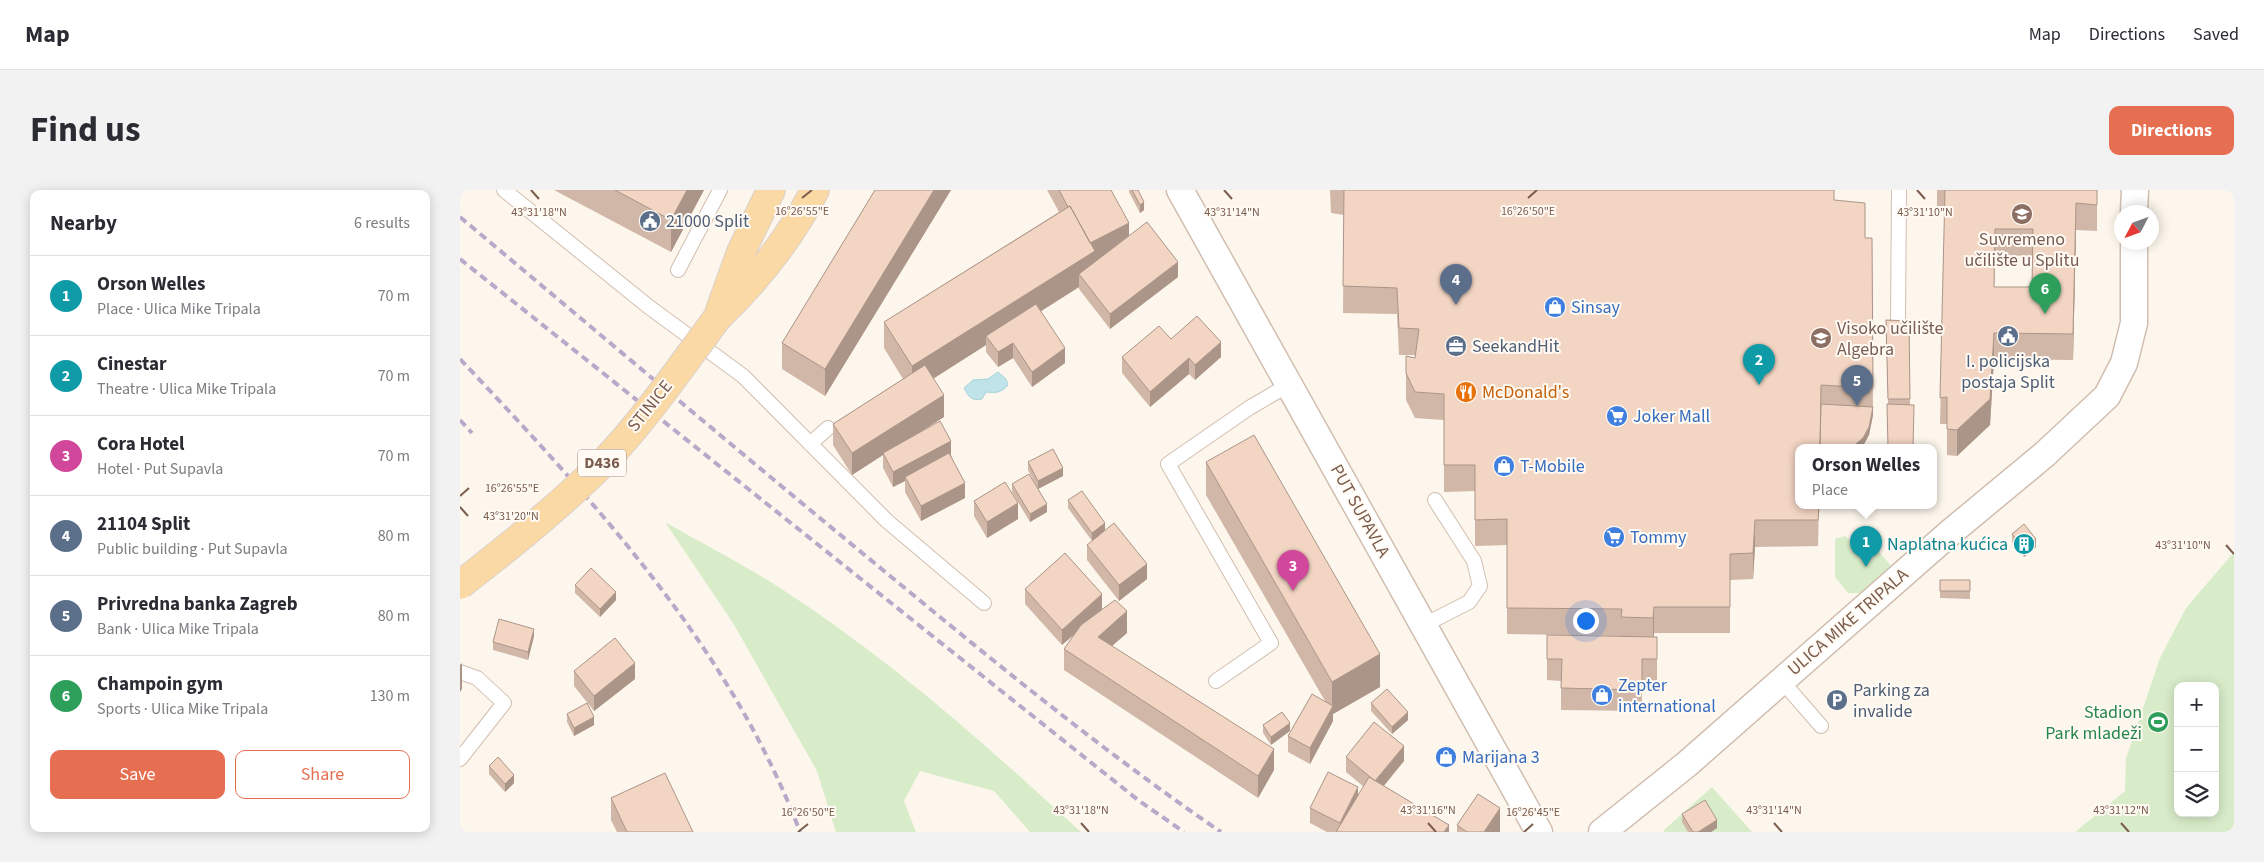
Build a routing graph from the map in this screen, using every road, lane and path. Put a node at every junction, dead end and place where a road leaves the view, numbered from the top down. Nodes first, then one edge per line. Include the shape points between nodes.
1 (504, 190) edge
2 (720, 190) edge
3 (771, 190) edge
4 (815, 190) edge
5 (1899, 190) edge
6 (2134, 190) edge
7 (1191, 197) edge
8 (2134, 205) edge
9 (2134, 250) edge
10 (678, 270) dead end
11 (718, 317) junction
12 (1898, 320) edge
13 (1290, 384) junction
14 (828, 428) dead end
15 (810, 444) junction
16 (1435, 500) dead end
17 (460, 585) edge
18 (984, 603) dead end
19 (1424, 625) junction
20 (460, 672) edge
21 (1781, 680) junction
22 (1216, 681) dead end
23 (1821, 726) dead end
24 (460, 759) edge
25 (1540, 832) edge
26 (1602, 832) edge

1 - 15 lane via 743,376
2 - 10 lane
3 - 11 main road, STINICE / D436 via 741,252
4 - 11 main road, STINICE / D436 via 767,267
5 - 12 lane
6 - 8 street
7 - 13 street, PUT SUPAVLA
9 - 21 street, ULICA MIKE TRIPALA via 2134,323 2124,364 2107,396 2045,454
11 - 17 main road, STINICE / D436, bridge via 605,460 526,534
13 - 19 street, PUT SUPAVLA
13 - 22 lane via 1168,464 1271,644
14 - 15 lane
15 - 18 lane via 887,520
16 - 19 lane via 1474,561 1480,586 1469,602
19 - 25 street, PUT SUPAVLA
20 - 24 lane via 476,678 504,703
21 - 23 lane
21 - 26 street, ULICA MIKE TRIPALA via 1687,764

